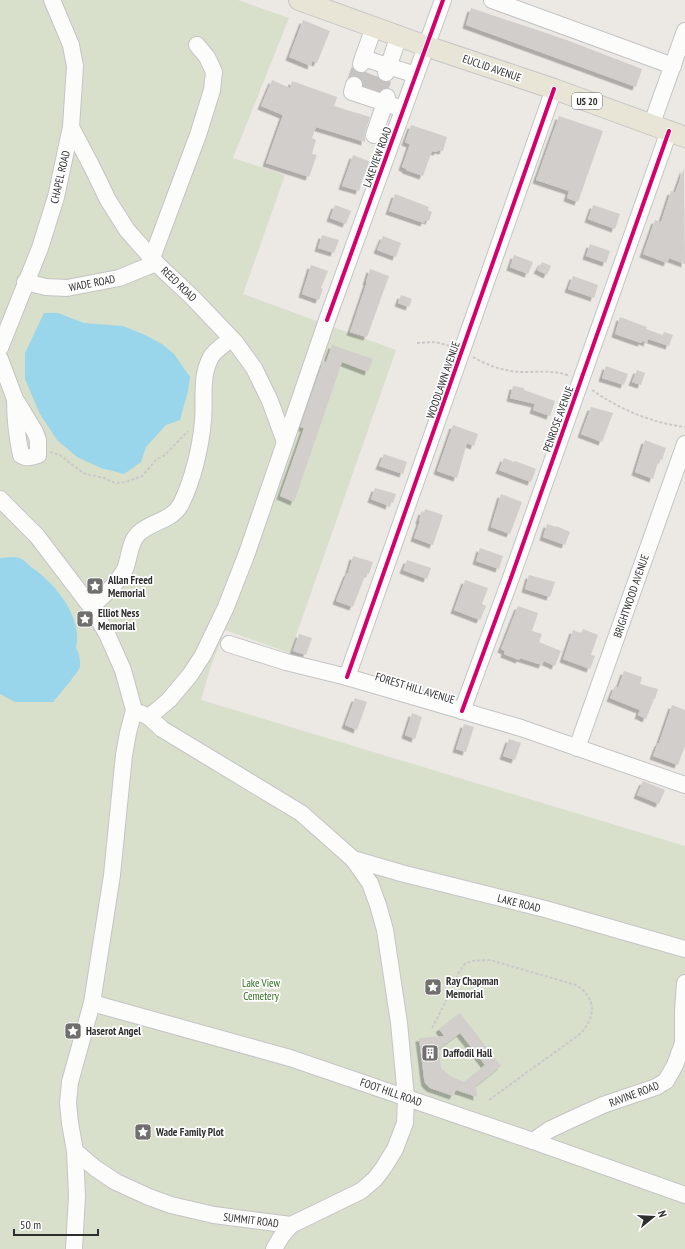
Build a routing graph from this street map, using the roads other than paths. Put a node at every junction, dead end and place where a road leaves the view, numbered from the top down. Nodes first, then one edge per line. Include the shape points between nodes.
1 (52, 0) edge
2 (299, 0) edge
3 (443, 0) edge
4 (492, 0) edge
5 (374, 27) junction
6 (685, 31) edge
7 (399, 36) junction
8 (197, 46) dead end
9 (426, 46) junction
10 (673, 66) junction
11 (380, 67) junction
12 (416, 75) junction
13 (554, 89) junction
14 (403, 109) junction
15 (70, 127) junction
16 (668, 131) edge
17 (374, 135) dead end
18 (154, 260) junction
19 (25, 282) junction
20 (231, 339) junction
21 (0, 348) edge
22 (0, 359) edge
23 (285, 442) junction
24 (685, 444) edge
25 (38, 455) road end
26 (0, 499) edge
27 (91, 608) junction
28 (229, 644) dead end
29 (348, 677) junction
30 (134, 710) junction
31 (462, 711) junction
32 (149, 717) junction
33 (578, 748) junction
34 (685, 786) edge
35 (353, 859) junction
36 (685, 949) edge
37 (685, 983) edge
38 (92, 1003) junction
39 (407, 1102) junction
40 (533, 1141) junction
41 (75, 1152) junction
42 (685, 1195) edge
43 (291, 1225) junction
44 (74, 1249) edge
45 (274, 1249) edge

1 - 15 street, CHAPEL ROAD via 74,56
2 - 5 main road, EUCLID AVENUE / US 20
3 - 9 street, LAKEVIEW ROAD
4 - 10 street
5 - 7 main road, EUCLID AVENUE / US 20
5 - 11 street
6 - 10 street, PENROSE AVENUE
7 - 9 main road, EUCLID AVENUE / US 20
7 - 11 street
8 - 18 street via 207,57 214,72 212,90
9 - 12 street, LAKEVIEW ROAD
9 - 13 main road, EUCLID AVENUE / US 20
10 - 16 street, PENROSE AVENUE
11 - 12 street
12 - 14 street, LAKEVIEW ROAD
13 - 16 main road, EUCLID AVENUE / US 20
13 - 29 street, WOODLAWN AVENUE
14 - 17 street via 373,95
14 - 23 street, LAKEVIEW ROAD
15 - 18 street, REED ROAD via 108,200 127,230
15 - 19 street, CHAPEL ROAD via 56,197 40,248
16 - 31 street, PENROSE AVENUE
18 - 19 street, WADE ROAD via 119,278 67,288
18 - 20 street, REED ROAD
19 - 21 street, CHAPEL ROAD
20 - 23 street, REED ROAD via 254,368 270,401
20 - 27 street via 212,356 204,375 201,438 181,504 170,517 139,533 125,569
22 - 25 street via 15,399 15,418 21,455 29,458
23 - 32 street, LAKEVIEW ROAD via 226,607 203,655 169,700
24 - 33 street, BRIGHTWOOD AVENUE
26 - 27 street via 37,536
27 - 30 street via 107,634 123,670
28 - 29 street, FOREST HILL AVENUE via 286,662
29 - 31 street, FOREST HILL AVENUE
30 - 32 street
30 - 38 street via 125,748 112,875
31 - 33 street, FOREST HILL AVENUE
32 - 35 street via 162,729 301,813
33 - 34 street, FOREST HILL AVENUE
35 - 36 street, LAKE ROAD
35 - 39 street, SUMMIT ROAD via 370,883 385,930 399,1023
37 - 40 street, RAVINE ROAD via 683,1043 666,1081 656,1087 603,1105 555,1127
38 - 39 street, FOOT HILL ROAD via 290,1058
38 - 41 street via 70,1082 68,1103
39 - 40 street, FOOT HILL ROAD
39 - 43 street, SUMMIT ROAD via 405,1123 395,1148 375,1179 361,1191
40 - 42 street, FOOT HILL ROAD
41 - 43 street, SUMMIT ROAD via 116,1182 171,1205 214,1215
41 - 44 street via 77,1196
43 - 45 street

